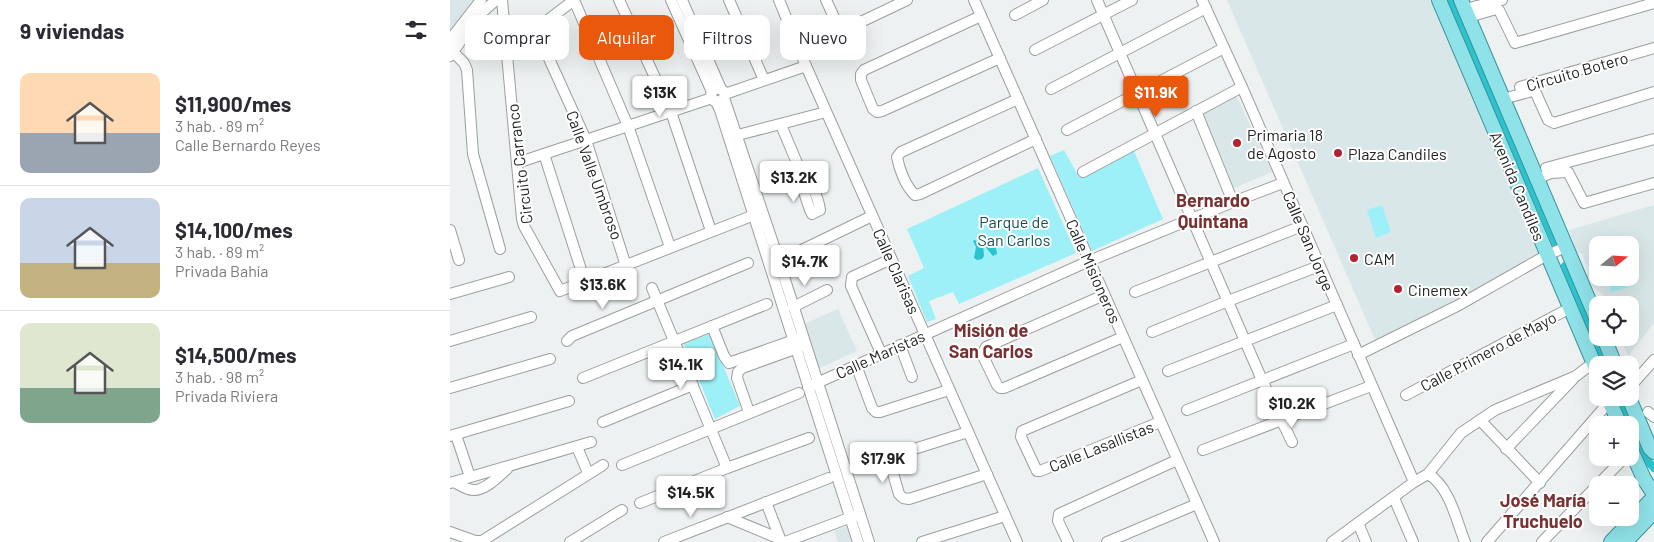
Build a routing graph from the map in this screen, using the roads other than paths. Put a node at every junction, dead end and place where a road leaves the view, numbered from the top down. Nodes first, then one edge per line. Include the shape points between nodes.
1 (481, 0) edge
2 (496, 0) edge
3 (502, 0) edge
4 (574, 0) edge
5 (619, 0) edge
6 (671, 0) edge
7 (682, 0) edge
8 (729, 0) edge
9 (778, 0) edge
10 (826, 0) edge
11 (906, 0) edge
12 (974, 0) edge
13 (1042, 0) edge
14 (1097, 0) edge
15 (1132, 0) edge
16 (1439, 0) edge
17 (1502, 0) edge
18 (1654, 3) edge
19 (1204, 4) edge
20 (1465, 9) edge
21 (503, 15) edge
22 (555, 15) edge
23 (1015, 15) dead end
24 (1104, 15) junction
25 (981, 16) junction
26 (450, 40) edge
27 (1224, 48) junction
28 (1654, 48) edge
29 (1035, 50) dead end
30 (451, 52) edge
31 (1120, 53) junction
32 (1000, 58) junction
33 (507, 60) edge
34 (550, 60) edge
35 (806, 66) junction
36 (764, 80) junction
37 (1242, 87) junction
38 (1051, 89) dead end
39 (1654, 92) edge
40 (1137, 94) junction
41 (718, 95) junction
42 (1502, 96) junction
43 (1018, 99) junction
44 (1196, 111) junction
45 (671, 112) junction
46 (826, 112) junction
47 (781, 125) junction
48 (628, 126) junction
49 (1066, 130) dead end
50 (1154, 133) junction
51 (738, 135) junction
52 (1036, 139) junction
53 (1654, 139) edge
54 (586, 140) junction
55 (544, 154) junction
56 (517, 162) junction
57 (797, 163) dead end
58 (1083, 172) dead end
59 (1536, 175) junction
60 (1284, 183) junction
61 (1654, 183) edge
62 (1233, 202) junction
63 (754, 215) junction
64 (872, 216) junction
65 (1193, 218) junction
66 (1302, 226) junction
67 (450, 230) edge
68 (711, 231) junction
69 (670, 247) junction
70 (500, 249) dead end
71 (1557, 251) junction
72 (891, 259) junction
73 (459, 260) dead end
74 (779, 261) junction
75 (1089, 261) junction
76 (1212, 262) junction
77 (748, 263) dead end
78 (626, 266) junction
79 (1319, 266) junction
80 (509, 277) dead end
81 (585, 282) junction
82 (652, 288) dead end
83 (827, 290) dead end
84 (1134, 292) dead end
85 (450, 294) edge
86 (1104, 295) junction
87 (658, 301) junction
88 (1228, 301) junction
89 (767, 304) dead end
90 (1337, 305) junction
91 (793, 306) junction
92 (1589, 306) edge
93 (1570, 308) junction
94 (531, 317) dead end
95 (712, 326) junction
96 (1152, 332) dead end
97 (924, 334) junction
98 (1123, 337) junction
99 (567, 341) dead end
100 (674, 341) junction
101 (1245, 341) junction
102 (450, 342) edge
103 (799, 343) junction
104 (1354, 344) junction
105 (900, 345) junction
106 (881, 354) junction
107 (1358, 354) junction
108 (1590, 356) edge
109 (550, 359) dead end
110 (1654, 361) edge
111 (856, 365) junction
112 (1168, 371) dead end
113 (1589, 371) edge
114 (1576, 376) junction
115 (912, 377) dead end
116 (1639, 377) edge
117 (583, 378) dead end
118 (1142, 380) junction
119 (1262, 380) junction
120 (693, 385) junction
121 (1372, 386) junction
122 (808, 387) junction
123 (450, 388) edge
124 (949, 390) junction
125 (1406, 395) dead end
126 (569, 401) dead end
127 (1603, 406) edge
128 (1632, 406) edge
129 (1187, 410) dead end
130 (749, 412) junction
131 (1280, 420) junction
132 (1480, 420) junction
133 (604, 422) dead end
134 (1160, 422) junction
135 (711, 428) junction
136 (968, 432) junction
137 (453, 436) edge
138 (809, 438) dead end
139 (591, 442) dead end
140 (1292, 442) dead end
141 (577, 447) junction
142 (1506, 449) junction
143 (1204, 450) dead end
144 (1654, 452) edge
145 (1178, 460) junction
146 (603, 465) dead end
147 (622, 465) dead end
148 (512, 466) junction
149 (1615, 466) edge
150 (1637, 466) edge
151 (727, 468) junction
152 (588, 473) junction
153 (987, 474) junction
154 (1428, 474) junction
155 (470, 477) junction
156 (829, 478) dead end
157 (1414, 482) junction
158 (452, 483) edge
159 (1540, 483) junction
160 (1654, 496) edge
161 (1394, 498) junction
162 (766, 502) junction
163 (640, 503) dead end
164 (1197, 504) junction
165 (622, 510) dead end
166 (1654, 512) edge
167 (855, 515) junction
168 (1005, 516) junction
169 (727, 517) junction
170 (1358, 523) junction
171 (450, 532) edge
172 (801, 536) junction
173 (782, 541) edge
174 (570, 542) edge
175 (664, 542) edge
176 (812, 542) edge
177 (858, 542) edge
178 (869, 542) edge
179 (922, 542) edge
180 (1017, 542) edge
181 (1068, 542) edge
182 (1107, 542) edge
183 (1214, 542) edge
184 (1332, 542) edge
185 (1366, 542) edge
186 (1413, 542) edge
187 (1465, 542) edge
188 (1487, 542) edge
189 (1542, 542) edge
190 (1611, 542) edge
191 (1625, 542) edge

1 - 26 street
2 - 30 street via 479,15
3 - 21 street, Circuito Carranco
4 - 22 street
4 - 48 street
5 - 45 street
6 - 41 street
7 - 41 street
8 - 36 street
9 - 35 street, Calle Clarisas
10 - 11 street via 841,29
12 - 25 street, Calle Misioneros
13 - 23 street
14 - 24 street
15 - 24 street
16 - 71 main road, Avenida Candiles
17 - 20 street
18 - 20 street via 1515,43 1499,10
19 - 27 street, Calle San Jorge
19 - 31 street
20 - 42 main road, Avenida Candiles
24 - 29 street
24 - 31 street
25 - 32 street, Calle Misioneros
25 - 32 street via 864,70 861,80 873,109 882,111
27 - 37 street, Calle San Jorge
27 - 40 street
28 - 42 street, Circuito Botero
30 - 70 street via 467,70 473,154
31 - 38 street
31 - 40 street
32 - 43 street, Calle Misioneros
33 - 56 street, Circuito Carranco
34 - 54 street, Calle Valle Umbroso
35 - 36 street
35 - 46 street, Calle Clarisas
36 - 41 street
37 - 44 street
37 - 60 street, Calle San Jorge
39 - 42 street, Circuito Botero via 1554,123 1548,120 1535,91
40 - 49 street
40 - 50 street
41 - 45 street
41 - 51 street
41 - 63 street
42 - 59 main road, Avenida Candiles
43 - 52 street, Calle Misioneros
43 - 52 street via 901,152 897,157 904,177 911,191 920,194
44 - 50 street
44 - 62 street
45 - 48 street
45 - 68 street
46 - 47 street
46 - 64 street, Calle Clarisas
47 - 51 street
47 - 57 street
48 - 54 street
48 - 69 street
50 - 58 street
50 - 65 street
51 - 74 street
52 - 75 street, Calle Misioneros
53 - 59 street
54 - 55 street
54 - 78 street, Calle Valle Umbroso
55 - 56 street
55 - 81 street
56 - 81 street, Circuito Carranco via 524,226 557,288 564,291
59 - 61 street via 1568,172 1584,203
59 - 71 main road, Avenida Candiles
60 - 62 street, Calle Maristas
60 - 66 street, Calle San Jorge
62 - 65 street, Calle Maristas
63 - 68 street, Circuito Carranco
63 - 103 street
64 - 72 street, Calle Clarisas
64 - 74 street
65 - 75 street, Calle Maristas
65 - 76 street
66 - 76 street
66 - 79 street, Calle San Jorge
67 - 73 street
68 - 69 street, Circuito Carranco
69 - 78 street, Circuito Carranco
71 - 92 main road, Avenida Candiles
71 - 93 main road, Avenida Candiles
71 - 107 street via 1459,305
72 - 97 street, Calle Clarisas
72 - 106 street via 852,277 850,281
74 - 91 street
75 - 86 street, Calle Misioneros
75 - 97 street, Calle Maristas
76 - 84 street
76 - 88 street
77 - 87 street
78 - 81 street, Circuito Carranco
79 - 88 street
79 - 90 street, Calle San Jorge
80 - 85 street
82 - 87 street
83 - 91 street
86 - 98 street, Calle Misioneros
86 - 98 street via 986,347 983,356 997,385 1004,388
87 - 99 street via 572,336
87 - 100 street
88 - 96 street
88 - 101 street
89 - 95 street
90 - 101 street
90 - 104 street, Calle San Jorge
91 - 103 street
93 - 108 main road, Avenida Candiles
93 - 125 street, Calle Primero de Mayo
94 - 102 street
95 - 100 street
95 - 103 street via 729,363
97 - 105 street, Calle Maristas
97 - 124 street, Calle Clarisas
98 - 118 street, Calle Misioneros
100 - 117 street
100 - 120 street
101 - 112 street
101 - 119 street
103 - 122 street
103 - 130 street via 738,372 737,378
104 - 107 street, Calle San Jorge
104 - 119 street
105 - 106 street, Calle Maristas
105 - 115 street
106 - 111 street, Calle Maristas
107 - 121 street, Calle San Jorge
109 - 123 street
110 - 116 street
111 - 122 street, Calle Maristas
111 - 124 street via 876,412
113 - 114 street
114 - 132 street via 1495,410
114 - 142 street
118 - 134 street, Calle Misioneros
118 - 134 street, Calle Lasallistas via 1022,431 1021,437 1037,471 1040,471
119 - 129 street
119 - 131 street
120 - 133 street
120 - 135 street
121 - 131 street
121 - 157 street, Calle San Jorge
122 - 130 street, Calle Maristas
122 - 167 street
124 - 136 street, Calle Clarisas
126 - 137 street
127 - 159 street
128 - 144 main road
130 - 135 street, Calle Maristas
131 - 140 street
131 - 143 street
132 - 142 street
132 - 154 street via 1461,434
134 - 145 street, Calle Misioneros
135 - 147 street, Calle Maristas
135 - 151 street
136 - 153 street, Calle Clarisas
136 - 153 street via 892,456 890,463 899,494 909,499
137 - 155 street
138 - 151 street
139 - 141 street
141 - 148 street
141 - 152 street
142 - 159 street
145 - 164 street, Calle Misioneros
145 - 181 street via 1059,514 1058,521
146 - 152 street
148 - 155 street
148 - 158 street via 476,490
149 - 189 street
150 - 160 main road
151 - 163 street
152 - 171 street via 482,541
153 - 168 street, Calle Clarisas
154 - 157 street
154 - 187 street via 1446,493
155 - 158 street
156 - 162 street
157 - 161 street
159 - 188 street
160 - 190 main road
161 - 170 street
161 - 186 street
162 - 169 street
162 - 173 street
164 - 182 street
164 - 183 street, Calle Misioneros
165 - 174 street
166 - 191 main road
167 - 172 street
167 - 177 street
167 - 178 street
168 - 179 street
168 - 180 street, Calle Clarisas
169 - 173 street
169 - 175 street
170 - 184 street
170 - 185 street
172 - 173 street
172 - 176 street

